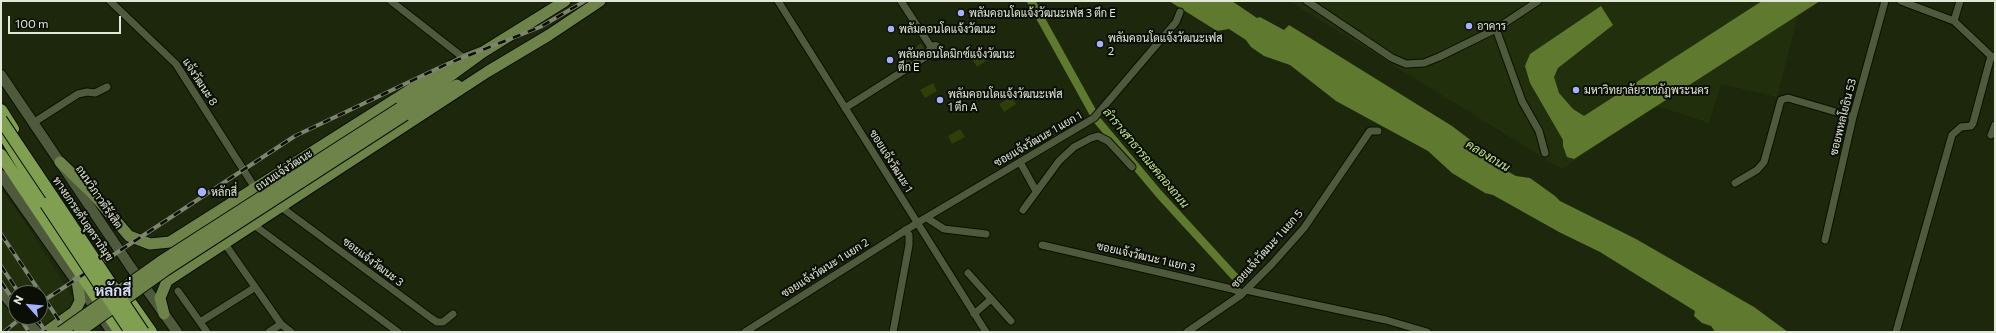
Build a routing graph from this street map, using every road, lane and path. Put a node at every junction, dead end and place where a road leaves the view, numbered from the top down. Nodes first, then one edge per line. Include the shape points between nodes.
1 (110, 1) edge
2 (391, 1) edge
3 (565, 1) edge
4 (600, 1) edge
5 (778, 1) edge
6 (902, 1) edge
7 (1307, 1) edge
8 (1538, 1) edge
9 (1886, 1) edge
10 (1901, 1) edge
11 (1960, 1) edge
12 (1180, 12) dead end
13 (1954, 21) junction
14 (1496, 29) junction
15 (483, 52) junction
16 (1993, 56) edge
17 (465, 59) junction
18 (487, 72) junction
19 (1, 76) edge
20 (107, 87) dead end
21 (845, 108) junction
22 (1, 110) edge
23 (403, 112) junction
24 (1853, 117) junction
25 (1, 120) edge
26 (33, 123) junction
27 (1995, 125) edge
28 (1, 130) edge
29 (1378, 131) dead end
30 (1991, 135) dead end
31 (1545, 153) dead end
32 (1, 155) edge
33 (60, 162) junction
34 (1020, 162) junction
35 (1132, 167) dead end
36 (1, 175) edge
37 (1735, 183) dead end
38 (255, 188) junction
39 (1036, 191) junction
40 (281, 207) junction
41 (1023, 210) dead end
42 (927, 218) junction
43 (917, 223) junction
44 (254, 225) junction
45 (905, 230) junction
46 (986, 234) dead end
47 (1825, 240) dead end
48 (170, 242) junction
49 (225, 244) junction
50 (1042, 244) dead end
51 (182, 271) junction
52 (968, 273) dead end
53 (77, 282) junction
54 (254, 288) junction
55 (1, 291) edge
56 (178, 291) dead end
57 (1245, 292) junction
58 (991, 299) junction
59 (8, 300) edge
60 (164, 314) junction
61 (453, 314) dead end
62 (974, 314) junction
63 (1011, 321) dead end
64 (200, 322) junction
65 (281, 324) junction
66 (46, 332) edge
67 (61, 332) edge
68 (79, 332) edge
69 (112, 332) edge
70 (120, 332) edge
71 (132, 332) edge
72 (143, 332) edge
73 (151, 332) edge
74 (177, 332) edge
75 (207, 332) edge
76 (269, 332) edge
77 (291, 332) edge
78 (398, 332) edge
79 (745, 332) edge
80 (893, 332) edge
81 (986, 332) edge
82 (1187, 332) edge
83 (1427, 332) edge
84 (1896, 332) edge

1 - 38 street, แจ้งวัฒนะ 8 via 176,64
2 - 17 street
3 - 15 main road, ถนนแจ้งวัฒนะ
4 - 18 main road, ถนนแจ้งวัฒนะ
5 - 21 street, ซอยแจ้งวัฒนะ 1
6 - 21 street via 931,51
7 - 14 street via 1392,58 1406,64 1424,63
8 - 14 street
9 - 24 street, ซอยพหลโยธิน 53
10 - 13 street
11 - 13 street
12 - 34 street, ซอยแจ้งวัฒนะ 1 แยก 1 via 1176,22 1094,118
13 - 16 street
14 - 31 street via 1522,101 1539,131
15 - 17 main road, ถนนแจ้งวัฒนะ
15 - 23 main road, ถนนแจ้งวัฒนะ
16 - 84 street via 1973,123 1971,126 1961,127 1952,135
17 - 38 main road, ถนนแจ้งวัฒนะ via 426,80
18 - 23 main road, ถนนแจ้งวัฒนะ
18 - 40 main road, ถนนแจ้งวัฒนะ
19 - 26 main road, ถนนวิภาวดีรังสิต
20 - 26 street via 95,93 78,94
21 - 43 street, ซอยแจ้งวัฒนะ 1
22 - 73 highway
23 - 67 main road, ถนนแจ้งวัฒนะ, bridge via 160,262
23 - 68 main road, ถนนแจ้งวัฒนะ, bridge via 166,270
24 - 37 street via 1788,98 1781,100 1764,162 1757,170
24 - 47 street, ซอยพหลโยธิน 53
25 - 72 highway, ทางยกระดับอุตราภิมุข, bridge
26 - 33 main road, ถนนวิภาวดีรังสิต
27 - 30 street
28 - 71 highway, ทางยกระดับอุตราภิมุข, bridge via 46,204
29 - 57 street, ซอยแจ้งวัฒนะ 1 แยก 5 via 1370,132 1304,228
32 - 70 highway
33 - 48 main road, ถนนแจ้งวัฒนะ via 94,195 129,236 150,244
33 - 60 main road, ถนนวิภาวดีรังสิต
34 - 39 street
34 - 42 street, ซอยแจ้งวัฒนะ 1 แยก 1
35 - 39 street via 1108,141 1098,136 1067,152
36 - 53 main road
38 - 48 main road, ถนนแจ้งวัฒนะ
39 - 41 street
40 - 44 main road, ถนนแจ้งวัฒนะ
40 - 61 street, ซอยแจ้งวัฒนะ 3 via 437,322 443,322
42 - 43 street, ซอยแจ้งวัฒนะ 1 แยก 1
42 - 46 street via 944,229
43 - 45 street, ซอยแจ้งวัฒนะ 1 แยก 2
43 - 62 street, ซอยแจ้งวัฒนะ 1
44 - 49 main road, ถนนแจ้งวัฒนะ
44 - 78 street
45 - 79 street, ซอยแจ้งวัฒนะ 1 แยก 2
45 - 80 street via 909,235 910,245
48 - 51 main road via 164,253 165,262 174,270
49 - 51 main road, ถนนแจ้งวัฒนะ
49 - 54 street
50 - 57 street, ซอยแจ้งวัฒนะ 1 แยก 3
51 - 60 main road, ถนนแจ้งวัฒนะ via 167,281 162,289 160,298
52 - 58 street
53 - 66 main road via 80,300 78,307
53 - 69 main road
54 - 64 street
54 - 65 street
55 - 59 main road
56 - 64 street
57 - 82 street, ซอยแจ้งวัฒนะ 1 แยก 5
57 - 83 street, ซอยแจ้งวัฒนะ 1 แยก 3 via 1386,320
58 - 62 street
58 - 63 street
60 - 74 main road, ถนนวิภาวดีรังสิต
62 - 81 street, ซอยแจ้งวัฒนะ 1
64 - 75 street
65 - 76 street
65 - 77 street

